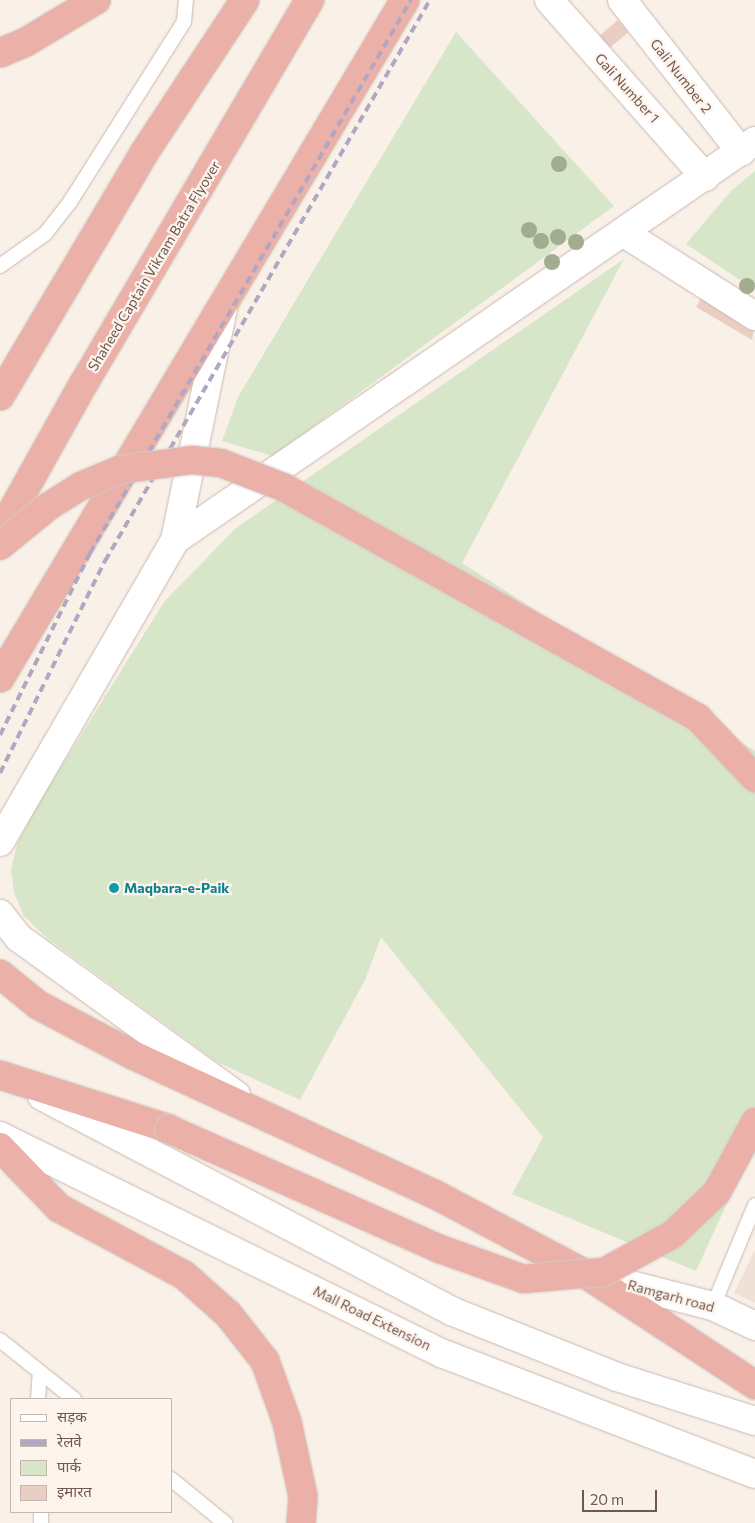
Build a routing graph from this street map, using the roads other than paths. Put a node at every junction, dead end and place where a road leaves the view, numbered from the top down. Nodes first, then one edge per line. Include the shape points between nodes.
1 (96, 0) edge
2 (186, 0) edge
3 (245, 0) edge
4 (310, 0) edge
5 (405, 0) edge
6 (549, 0) edge
7 (622, 0) edge
8 (0, 53) edge
9 (748, 146) edge
10 (705, 177) junction
11 (624, 233) junction
12 (0, 266) edge
13 (225, 297) junction
14 (755, 316) edge
15 (0, 396) edge
16 (0, 533) edge
17 (175, 540) junction
18 (0, 546) edge
19 (0, 678) edge
20 (755, 778) edge
21 (0, 842) edge
22 (0, 914) edge
23 (0, 974) edge
24 (4, 1076) edge
25 (264, 1116) junction
26 (755, 1122) edge
27 (0, 1136) edge
28 (0, 1147) edge
29 (755, 1204) edge
30 (584, 1273) junction
31 (713, 1306) junction
32 (755, 1326) edge
33 (0, 1340) edge
34 (40, 1372) junction
35 (755, 1385) edge
36 (38, 1398) edge
37 (73, 1398) edge
38 (755, 1421) edge
39 (755, 1474) edge
40 (172, 1480) edge
41 (225, 1523) edge
42 (301, 1523) edge

1 - 8 highway via 26,42
2 - 12 lane via 184,22 70,202 45,234
3 - 15 highway via 144,153
4 - 16 highway, Shaheed Captain Vikram Batra Flyover via 84,383
5 - 13 highway
6 - 10 street, Gali Number 1
7 - 9 street, Gali Number 2
9 - 10 street
10 - 11 street
11 - 14 street
11 - 17 street
13 - 17 street
13 - 19 highway
17 - 21 street
18 - 20 highway, bridge via 49,506 81,486 119,470 192,460 229,466 285,488 698,718
22 - 25 street via 19,938
23 - 25 highway via 38,1005 133,1055
24 - 26 highway, bridge via 169,1129 440,1249 524,1279 604,1272 673,1234 717,1192
24 - 38 street via 451,1310 617,1377
25 - 30 highway via 434,1194
27 - 39 street, Mall Road Extension via 444,1354
28 - 42 highway via 58,1208 184,1275 228,1314 265,1361 287,1422 303,1496
29 - 31 lane
30 - 31 street, Ramgarh road
30 - 35 highway
31 - 32 street, Ramgarh road
33 - 34 lane
34 - 36 lane
34 - 37 lane
40 - 41 lane

